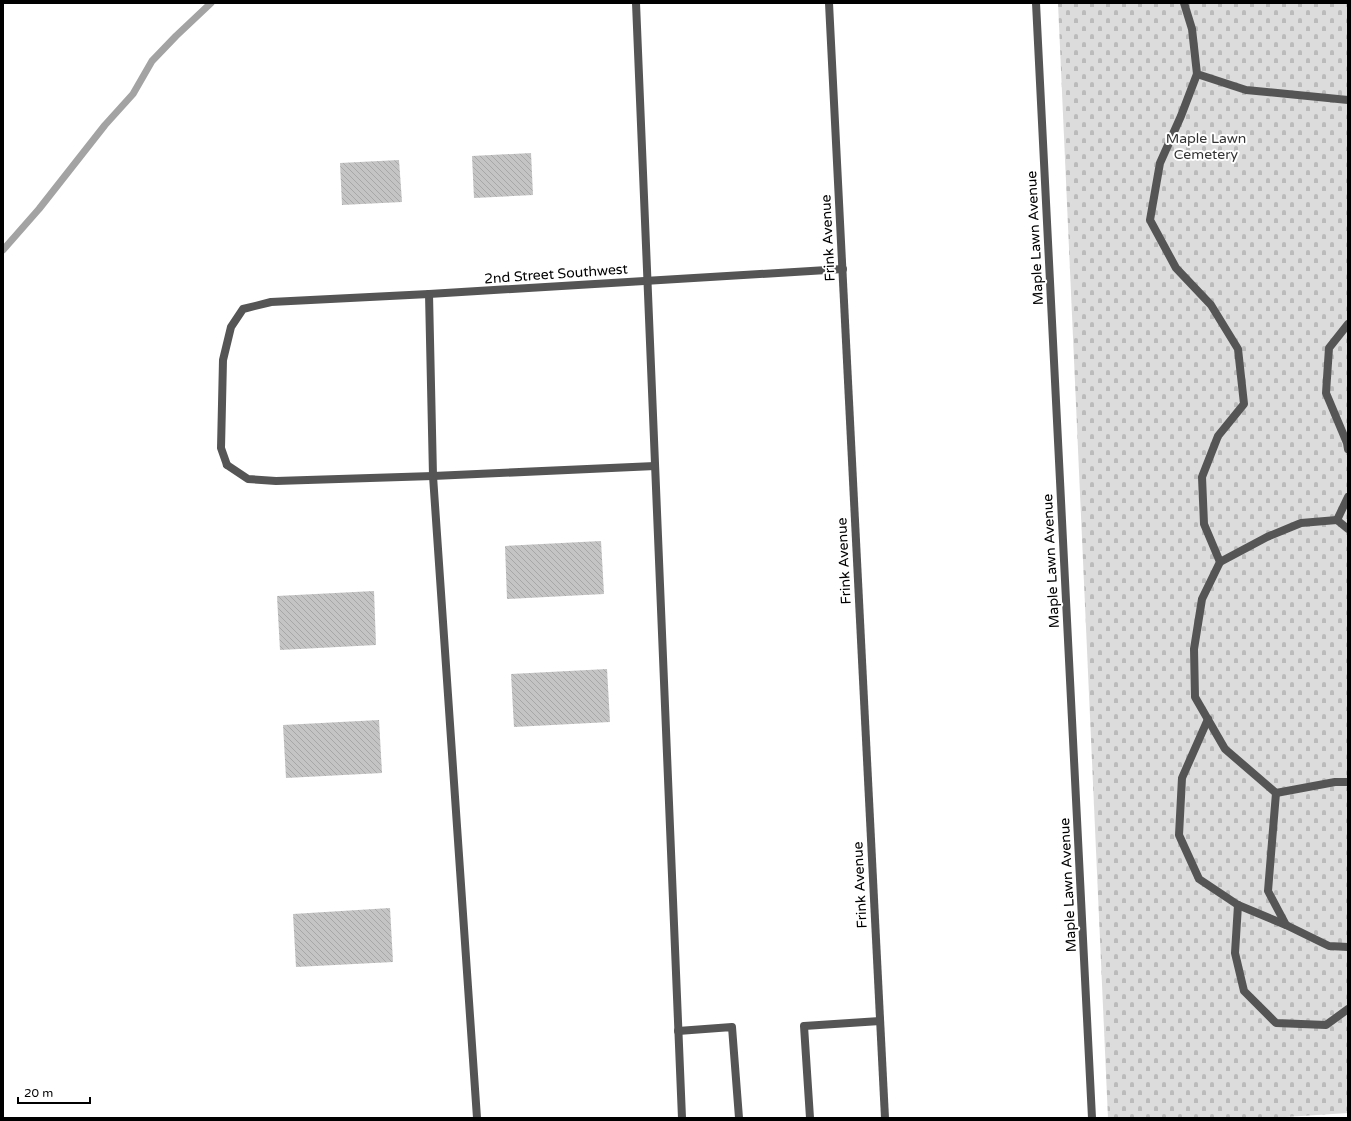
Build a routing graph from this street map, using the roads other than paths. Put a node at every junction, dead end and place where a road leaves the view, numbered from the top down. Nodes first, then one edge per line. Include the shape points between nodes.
1 (636, 3) edge
2 (829, 3) edge
3 (1036, 3) edge
4 (1184, 3) edge
5 (1197, 74) junction
6 (1348, 100) edge
7 (843, 269) junction
8 (648, 281) junction
9 (429, 294) junction
10 (1348, 324) edge
11 (1348, 449) edge
12 (655, 466) junction
13 (433, 476) junction
14 (1348, 497) edge
15 (1337, 520) junction
16 (1348, 529) edge
17 (1220, 562) junction
18 (1208, 719) junction
19 (1348, 782) edge
20 (1276, 793) junction
21 (1238, 906) junction
22 (1286, 925) junction
23 (1348, 947) edge
24 (1348, 1009) edge
25 (880, 1022) junction
26 (678, 1031) junction
27 (477, 1118) edge
28 (682, 1118) edge
29 (739, 1118) edge
30 (810, 1118) edge
31 (885, 1118) edge
32 (1092, 1118) edge

1 - 8 street
2 - 7 street, Frink Avenue
3 - 32 street, Maple Lawn Avenue
4 - 5 street via 1192,29
5 - 6 street via 1246,90
5 - 17 street via 1160,163 1150,220 1176,268 1211,305 1238,349 1244,404 1218,436 1202,477 1204,524
7 - 8 street, 2nd Street Southwest
7 - 25 street, Frink Avenue
8 - 9 street, 2nd Street Southwest
8 - 12 street
9 - 13 street
9 - 13 street, 2nd Street Southwest via 271,302 243,309 231,327 223,360 221,448 227,465 248,479 276,481
10 - 11 street via 1329,348 1326,393
12 - 13 street
12 - 26 street
13 - 27 street
14 - 15 street
15 - 16 street
15 - 17 street via 1302,523 1267,537
17 - 18 street via 1202,599 1194,650 1195,697
18 - 20 street via 1225,749
18 - 21 street via 1182,778 1179,835 1199,879
19 - 20 street
20 - 22 street via 1268,891
21 - 22 street
21 - 24 street via 1235,954 1244,991 1276,1023 1326,1025
22 - 23 street via 1329,946
25 - 30 street via 804,1026
25 - 31 street, Frink Avenue
26 - 28 street
26 - 29 street via 732,1027

